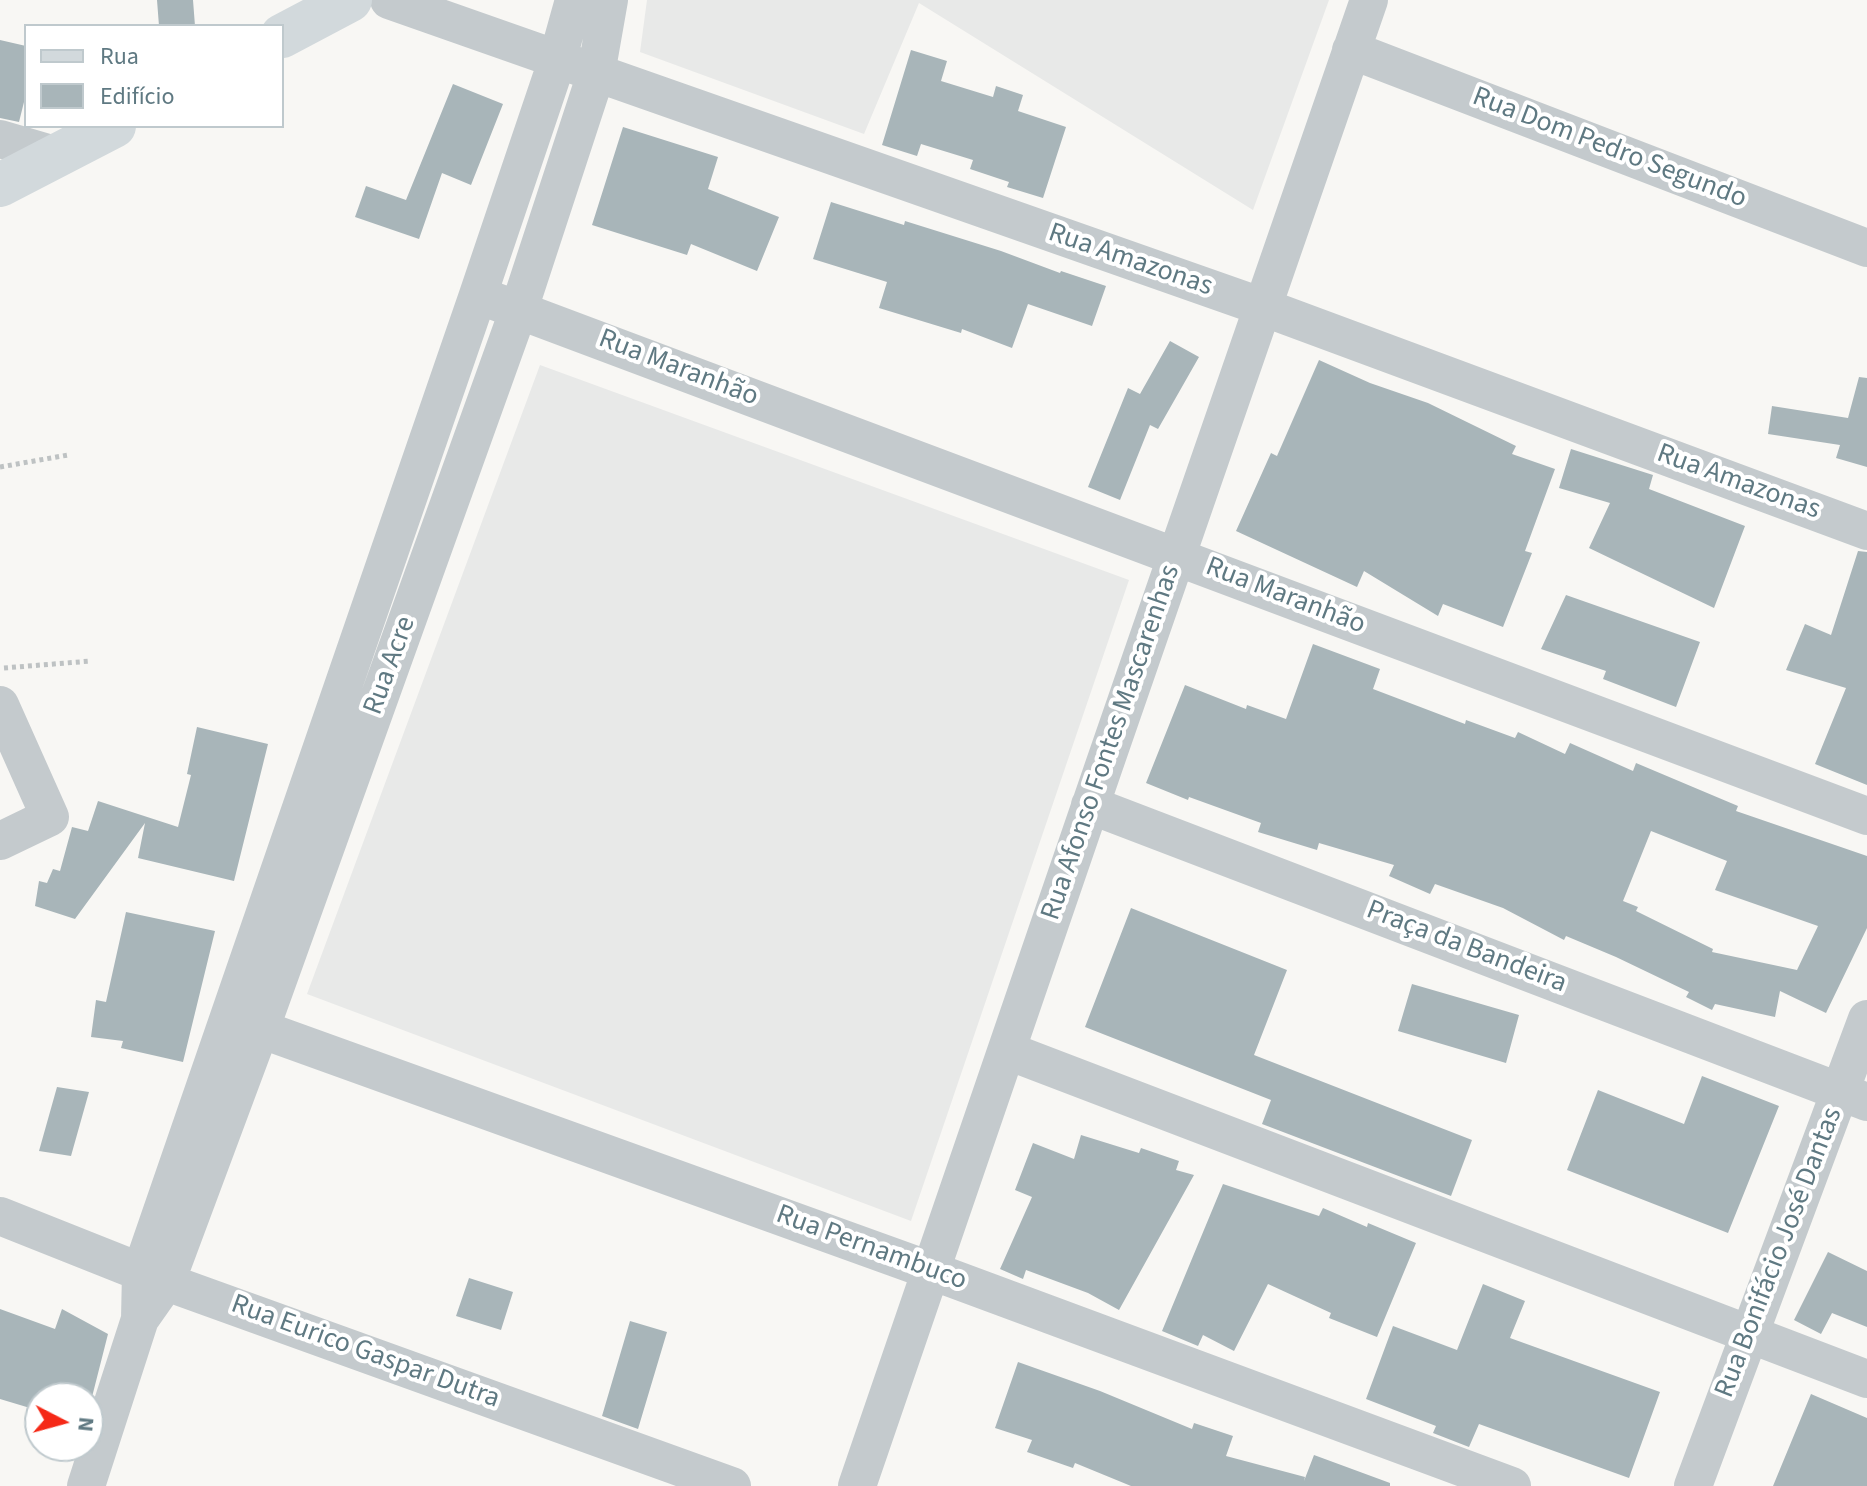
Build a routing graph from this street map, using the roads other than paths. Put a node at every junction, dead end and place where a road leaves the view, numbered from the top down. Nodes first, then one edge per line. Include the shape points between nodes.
1 (350, 0) edge
2 (389, 0) edge
3 (574, 0) edge
4 (609, 0) edge
5 (1369, 0) edge
6 (284, 35) edge
7 (1351, 50) junction
8 (557, 61) junction
9 (596, 74) junction
10 (110, 128) edge
11 (0, 139) edge
12 (58, 156) junction
13 (0, 185) edge
14 (1867, 248) edge
15 (478, 295) junction
16 (1260, 306) junction
17 (519, 309) junction
18 (1867, 531) edge
19 (1176, 556) junction
20 (0, 705) edge
21 (1090, 805) junction
22 (1867, 816) edge
23 (0, 841) edge
24 (1867, 1019) edge
25 (244, 1022) junction
26 (1008, 1051) junction
27 (1854, 1097) edge
28 (0, 1216) edge
29 (932, 1271) junction
30 (153, 1277) junction
31 (1749, 1335) junction
32 (1867, 1379) edge
33 (86, 1486) edge
34 (732, 1486) edge
35 (857, 1486) edge
36 (1512, 1486) edge
37 (1693, 1486) edge

1 - 6 main road
2 - 8 street, Rua Amazonas
3 - 8 street, Rua Acre
4 - 9 street, Rua Acre
5 - 7 street, Rua Afonso Fontes Mascarenhas
7 - 14 street, Rua Dom Pedro Segundo
7 - 16 street, Rua Afonso Fontes Mascarenhas
8 - 9 street, Rua Amazonas
8 - 15 street, Rua Acre
9 - 16 street, Rua Amazonas
9 - 17 street, Rua Acre
10 - 12 main road
11 - 12 street
12 - 13 main road
15 - 17 street, Rua Maranhão
15 - 25 street, Rua Acre
16 - 18 street, Rua Amazonas
16 - 19 street, Rua Afonso Fontes Mascarenhas
17 - 19 street, Rua Maranhão
17 - 25 street, Rua Acre
19 - 21 street, Rua Afonso Fontes Mascarenhas
19 - 22 street, Rua Maranhão
20 - 23 street via 50,817
21 - 26 street, Rua Afonso Fontes Mascarenhas
21 - 27 street, Praça da Bandeira
24 - 27 street, Rua Bonifácio José Dantas
25 - 29 street, Rua Pernambuco
25 - 30 street, Rua Acre
26 - 29 street, Rua Afonso Fontes Mascarenhas
26 - 31 street
27 - 31 street, Rua Bonifácio José Dantas
28 - 30 street, Rua Eurico Gaspar Dutra
29 - 35 street, Rua Afonso Fontes Mascarenhas
29 - 36 street, Rua Pernambuco
30 - 33 street, Rua Acre
30 - 34 street, Rua Eurico Gaspar Dutra
31 - 32 street
31 - 37 street, Rua Bonifácio José Dantas

